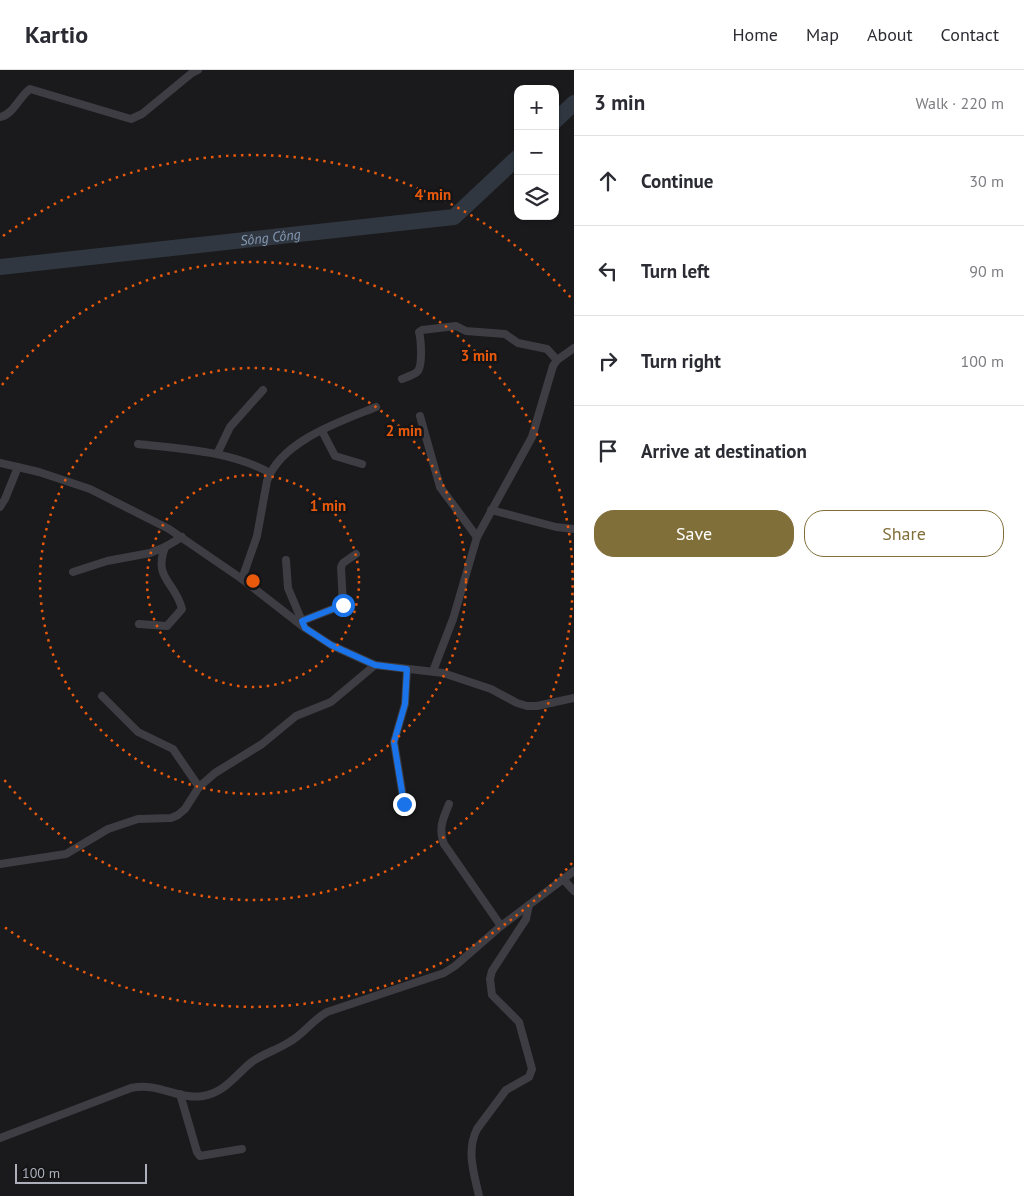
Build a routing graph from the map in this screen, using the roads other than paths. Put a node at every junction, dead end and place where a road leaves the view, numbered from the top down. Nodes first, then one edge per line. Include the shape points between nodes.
1 (198, 70) edge
2 (0, 117) edge
3 (574, 348) edge
4 (557, 360) junction
5 (402, 379) dead end
6 (263, 390) dead end
7 (376, 407) dead end
8 (420, 416) dead end
9 (322, 431) junction
10 (138, 444) dead end
11 (217, 454) junction
12 (0, 463) edge
13 (362, 464) dead end
14 (18, 467) junction
15 (270, 473) junction
16 (0, 507) edge
17 (491, 510) junction
18 (574, 529) edge
19 (182, 537) junction
20 (477, 537) junction
21 (166, 547) junction
22 (356, 554) dead end
23 (286, 560) dead end
24 (73, 572) dead end
25 (242, 579) junction
26 (139, 624) dead end
27 (304, 625) junction
28 (375, 665) junction
29 (407, 669) junction
30 (433, 671) junction
31 (102, 696) dead end
32 (574, 698) edge
33 (199, 787) junction
34 (404, 804) dead end
35 (449, 804) dead end
36 (0, 864) edge
37 (574, 871) edge
38 (563, 879) junction
39 (574, 891) edge
40 (529, 905) junction
41 (501, 926) junction
42 (180, 1094) junction
43 (0, 1138) edge
44 (242, 1149) dead end
45 (479, 1196) edge

1 - 2 street via 142,114 131,118 30,89 8,114
3 - 4 street
4 - 5 street via 547,349 518,343 505,334 466,331 456,326 422,330 419,332 420,368
4 - 17 street via 532,437
6 - 11 street via 230,427
7 - 9 street
8 - 20 street via 440,487
9 - 13 street via 335,456
9 - 15 street via 295,445
10 - 11 street
11 - 15 street
12 - 14 street
14 - 16 street
14 - 19 street via 90,489
15 - 25 street via 257,536
17 - 18 street
17 - 20 street
19 - 21 street
19 - 25 street
20 - 30 street via 453,619
21 - 24 street
21 - 26 street via 162,573 179,598 182,609 167,626
22 - 27 street via 341,567 343,605
23 - 27 street via 288,588
25 - 27 street
27 - 28 street via 331,645
28 - 29 street
28 - 33 street via 331,702 296,716 268,740 215,773
29 - 30 street
29 - 34 street via 405,704 394,742
30 - 32 street via 492,689 517,704 527,706
31 - 33 street via 138,732 173,749
33 - 36 street via 185,809 171,818 138,819 102,832 66,854
35 - 41 street via 440,824 440,835
37 - 38 street
38 - 39 street
38 - 40 street
40 - 41 street
40 - 45 street via 526,919 492,971 490,987 492,994 519,1022 532,1069 529,1077 506,1090 474,1135 471,1152
41 - 42 street via 444,973 327,1012 294,1040 252,1062 225,1087 205,1096
42 - 43 street via 151,1086 131,1088
42 - 44 street via 200,1156

